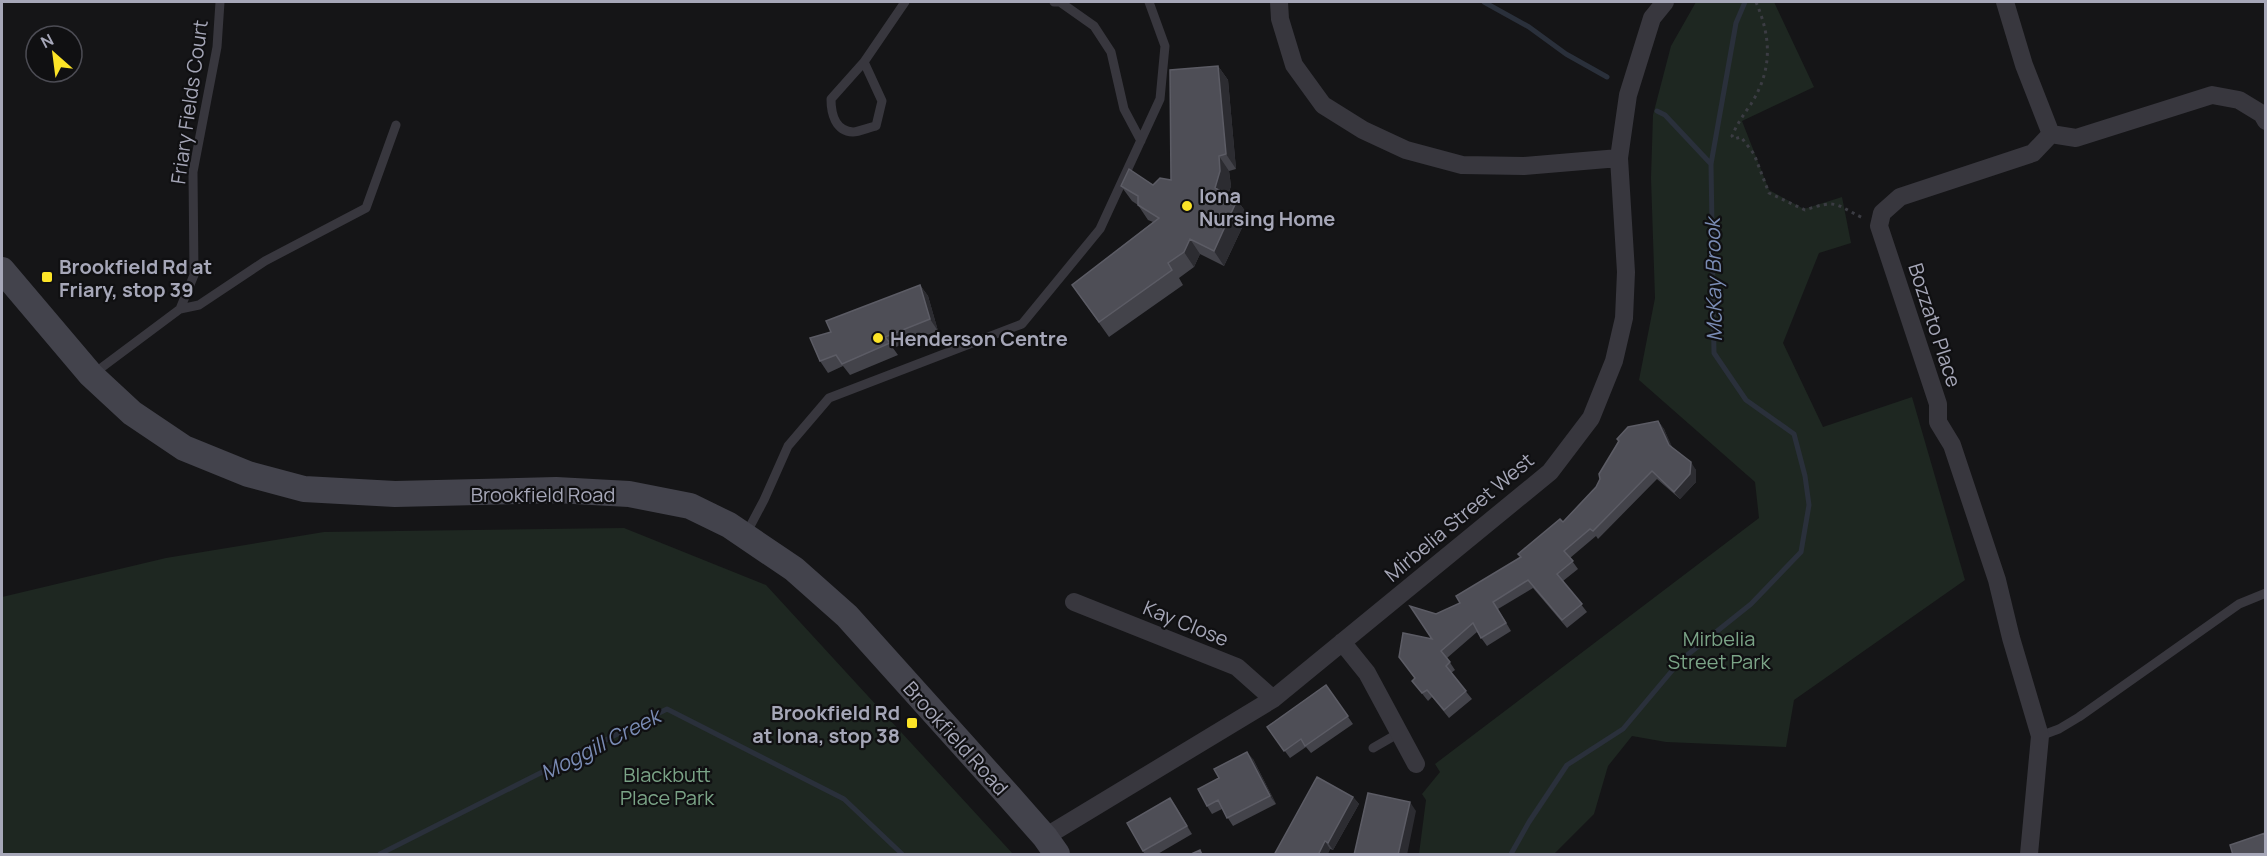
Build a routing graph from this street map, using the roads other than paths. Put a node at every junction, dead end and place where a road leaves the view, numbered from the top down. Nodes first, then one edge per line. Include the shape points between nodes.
1 (220, 2) edge
2 (905, 2) edge
3 (1054, 2) edge
4 (1149, 2) edge
5 (1279, 2) edge
6 (1665, 2) edge
7 (2005, 2) edge
8 (864, 62) junction
9 (2265, 121) edge
10 (396, 125) dead end
11 (2051, 134) junction
12 (1141, 141) junction
13 (1619, 158) junction
14 (2, 270) edge
15 (180, 309) junction
16 (91, 375) junction
17 (745, 536) junction
18 (2265, 592) edge
19 (1074, 602) dead end
20 (1342, 642) junction
21 (1273, 699) junction
22 (1399, 733) junction
23 (2040, 736) junction
24 (1373, 748) dead end
25 (1416, 764) dead end
26 (1051, 846) edge
27 (2029, 855) edge

1 - 15 lane, Friary Fields Court via 218,47 193,172 194,275
2 - 8 lane
3 - 12 lane via 1060,2 1094,26 1111,52 1124,109
4 - 12 lane via 1166,46 1160,99
5 - 13 street via 1294,65 1323,105 1406,150 1462,165 1524,166
6 - 13 street, Mirbelia Street West via 1653,18 1628,95
7 - 11 street
8 - 8 lane via 882,101 876,126 853,132 839,126 831,115 831,99
9 - 11 street via 2262,114 2238,100 2212,95 2076,138
10 - 15 lane via 366,207 265,261 199,305
11 - 23 street, Bozzato Place via 2033,153 1900,197 1882,213 1879,226 1938,404 1938,422 1952,446 1996,580
12 - 17 lane via 1101,230 1022,324 829,398 788,446
13 - 20 street, Mirbelia Street West via 1626,272 1624,318 1614,361 1591,418 1550,472
14 - 16 main road, Brookfield Road
15 - 16 lane
16 - 17 main road, Brookfield Road via 132,413 184,448 248,474 304,489 395,494 556,490 629,494 690,507
17 - 26 main road, Brookfield Road via 794,569 847,616
18 - 23 lane via 2239,604 2069,723
19 - 21 street, Kay Close via 1237,667
20 - 21 street, Mirbelia Street West
20 - 22 street via 1367,673
21 - 26 street, Mirbelia Street West
22 - 24 lane
22 - 25 street
23 - 27 street, Bozzato Place

